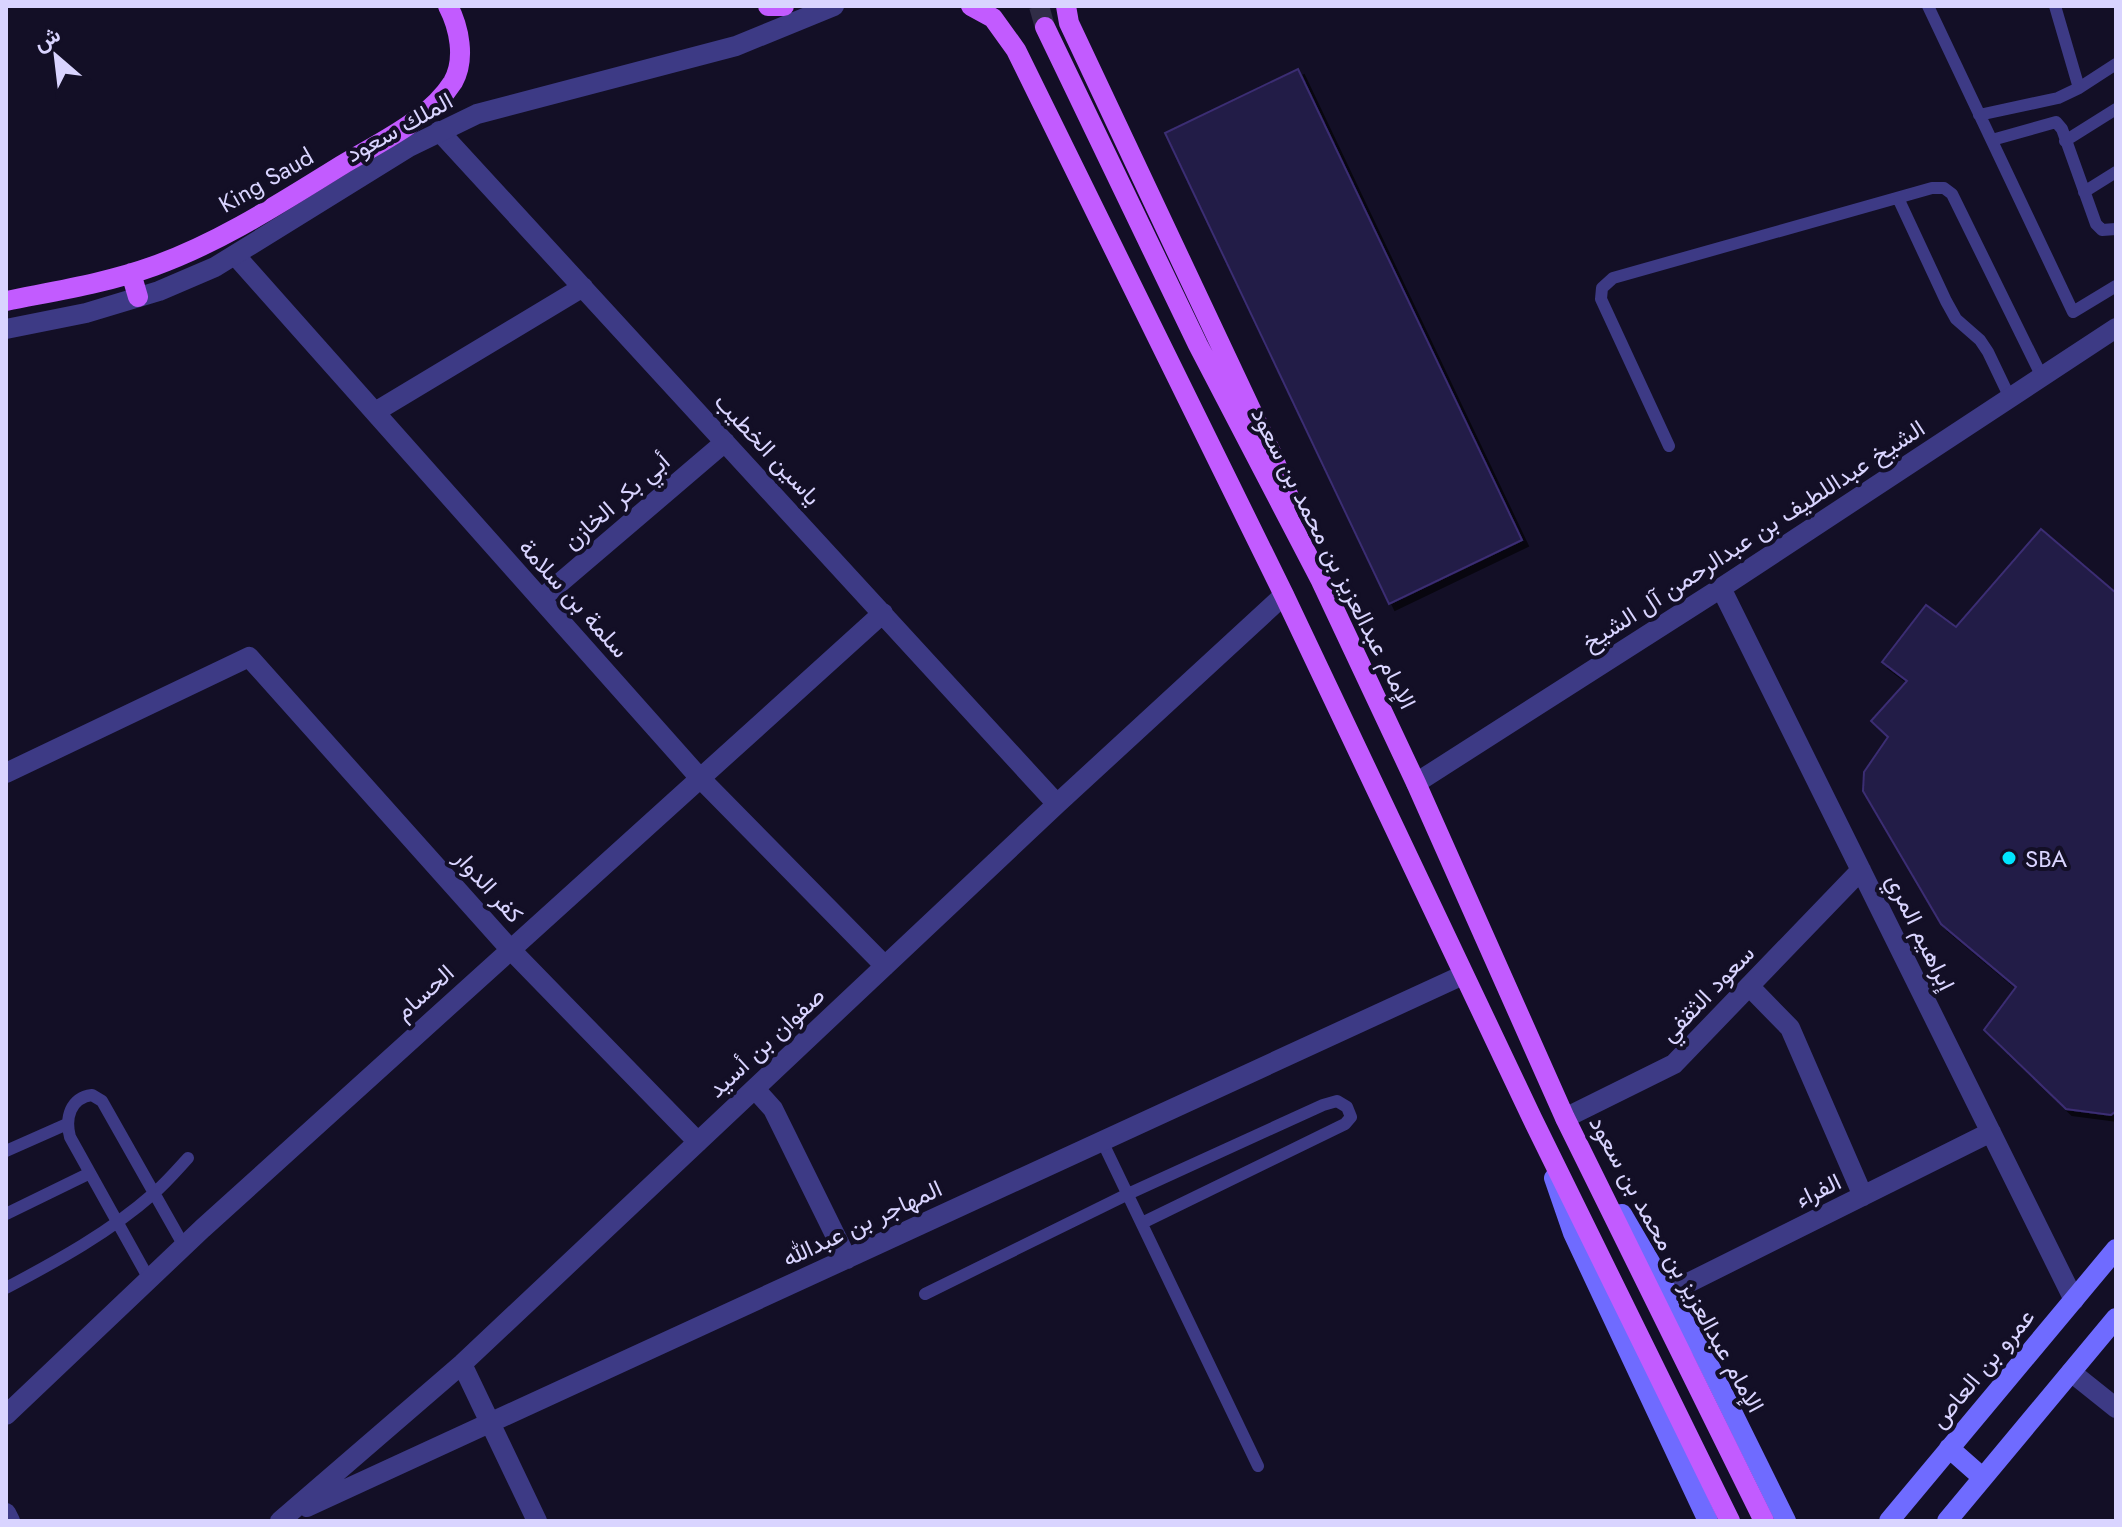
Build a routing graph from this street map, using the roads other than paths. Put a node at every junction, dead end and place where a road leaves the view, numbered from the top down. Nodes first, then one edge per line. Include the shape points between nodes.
1 (448, 6) edge
2 (768, 6) edge
3 (784, 6) edge
4 (834, 6) edge
5 (971, 6) edge
6 (1066, 6) edge
7 (1928, 6) edge
8 (2055, 6) edge
9 (1045, 27) tunnel mouth
10 (2116, 64) edge
11 (2079, 88) junction
12 (2116, 109) edge
13 (1979, 115) junction
14 (439, 131) junction
15 (1992, 140) junction
16 (2065, 141) junction
17 (2116, 172) edge
18 (2084, 192) junction
19 (1898, 198) junction
20 (2116, 229) edge
21 (235, 255) junction
22 (131, 273) junction
23 (2116, 286) edge
24 (583, 287) junction
25 (138, 297) junction
26 (6, 301) edge
27 (2116, 328) edge
28 (6, 329) edge
29 (2042, 377) junction
30 (2010, 398) junction
31 (375, 412) junction
32 (725, 442) junction
33 (1669, 446) dead end
34 (1321, 581) junction
35 (1721, 588) junction
36 (1284, 595) junction
37 (541, 599) junction
38 (883, 613) junction
39 (6, 773) edge
40 (699, 777) junction
41 (1416, 783) junction
42 (1057, 804) junction
43 (1861, 870) junction
44 (510, 949) junction
45 (885, 966) junction
46 (1463, 975) junction
47 (1749, 986) junction
48 (755, 1089) junction
49 (1532, 1118) junction
50 (1565, 1118) junction
51 (67, 1124) junction
52 (1991, 1132) junction
53 (1102, 1141) junction
54 (698, 1142) junction
55 (6, 1151) edge
56 (188, 1158) dead end
57 (90, 1173) junction
58 (154, 1194) junction
59 (1128, 1194) junction
60 (1863, 1196) junction
61 (6, 1214) edge
62 (117, 1222) junction
63 (1142, 1223) junction
64 (184, 1246) junction
65 (2116, 1249) edge
66 (847, 1259) junction
67 (149, 1279) junction
68 (6, 1288) edge
69 (1668, 1293) junction
70 (925, 1294) dead end
71 (2074, 1300) junction
72 (2116, 1318) edge
73 (462, 1364) junction
74 (2071, 1372) junction
75 (2116, 1408) edge
76 (6, 1415) edge
77 (491, 1423) junction
78 (1949, 1448) junction
79 (1258, 1466) dead end
80 (1983, 1478) junction
81 (6, 1513) edge
82 (282, 1520) edge
83 (10, 1521) edge
84 (537, 1521) edge
85 (1708, 1521) edge
86 (1730, 1521) edge
87 (1764, 1521) edge
88 (1786, 1521) edge
89 (1889, 1521) edge
90 (1947, 1521) edge

1 - 22 main road, King Saud via 458,25 459,59 455,79 436,104 271,209 203,245
2 - 3 main road
4 - 14 street, الملك سعود via 736,46 477,114
5 - 36 main road via 993,18 1016,50
6 - 34 main road via 1069,23 1271,452
7 - 13 lane
8 - 11 lane
9 - 34 main road, الإمام عبدالعزيز بن محمد بن سعود via 1205,359
10 - 11 lane
11 - 13 lane via 2058,98
12 - 16 lane
13 - 15 lane
14 - 21 street, الملك سعود
14 - 24 street, ياسين الخطيب
15 - 16 lane via 2056,122
15 - 23 lane via 2073,312
16 - 18 lane
17 - 18 lane
18 - 20 lane via 2096,224 2102,230
19 - 29 lane via 1932,188 1952,194
19 - 30 lane via 1956,319 1980,340
19 - 33 lane via 1613,278 1602,288 1601,299
21 - 25 street, الملك سعود
21 - 31 street, سلمة بن سلامة
22 - 25 main road
22 - 26 main road, King Saud
24 - 31 street
24 - 32 street, ياسين الخطيب
25 - 28 street, الملك سعود
27 - 29 street, الشيخ عبداللطيف بن عبدالرحمن آل الشيخ
29 - 30 street, الشيخ عبداللطيف بن عبدالرحمن آل الشيخ
30 - 35 street, الشيخ عبداللطيف بن عبدالرحمن آل الشيخ
31 - 37 street, سلمة بن سلامة
32 - 37 street, أبي بكر الخازن
32 - 38 street, ياسين الخطيب
34 - 41 main road, الإمام عبدالعزيز بن محمد بن سعود
35 - 41 street, الشيخ عبداللطيف بن عبدالرحمن آل الشيخ
35 - 43 street, إبراهيم المري
36 - 42 street, صفوان بن أسيد
36 - 46 main road
37 - 40 street, سلمة بن سلامة
38 - 40 street, الحسام
38 - 42 street, ياسين الخطيب
39 - 44 street, كفر الدوار via 249,657
40 - 44 street, الحسام
40 - 45 street, سلمة بن سلامة
41 - 50 main road, الإمام عبدالعزيز بن محمد بن سعود
42 - 45 street, صفوان بن أسيد
43 - 47 street, سعود الثقفي
43 - 52 street, إبراهيم المري
44 - 54 street, كفر الدوار
44 - 64 street, الحسام
45 - 48 street, صفوان بن أسيد
46 - 49 main road
46 - 53 street, المهاجر بن عبدالله
47 - 50 street, سعود الثقفي via 1674,1064
47 - 60 street via 1790,1028
48 - 54 street, صفوان بن أسيد
48 - 66 street via 773,1109
49 - 85 main road via 1573,1233
49 - 86 main road
50 - 69 main road, الإمام عبدالعزيز بن محمد بن سعود
50 - 87 main road, الإمام عبدالعزيز بن محمد بن سعود
51 - 55 lane
51 - 57 lane
51 - 58 lane via 72,1107 85,1096 102,1101
52 - 60 street, الفراء
52 - 71 street, إبراهيم المري
53 - 59 lane
53 - 66 street, المهاجر بن عبدالله
54 - 73 street, صفوان بن أسيد
56 - 58 lane
57 - 61 lane
57 - 62 lane
58 - 62 lane
58 - 64 lane
59 - 63 lane
59 - 63 lane via 1323,1105 1337,1101 1347,1107 1351,1117 1345,1124
59 - 70 lane
60 - 69 street, الفراء
62 - 67 lane
62 - 68 lane
63 - 79 lane
64 - 67 street, الحسام
65 - 71 main road, عمرو بن العاص
66 - 77 street, المهاجر بن عبدالله
67 - 76 street, الحسام
69 - 88 main road, الإمام عبدالعزيز بن محمد بن سعود
71 - 78 main road, عمرو بن العاص
72 - 74 main road
73 - 77 street
73 - 82 street, صفوان بن أسيد
74 - 75 street
74 - 80 main road
77 - 82 street, المهاجر بن عبدالله
77 - 84 street
78 - 80 main road
78 - 89 main road, عمرو بن العاص
80 - 90 main road
81 - 83 street

